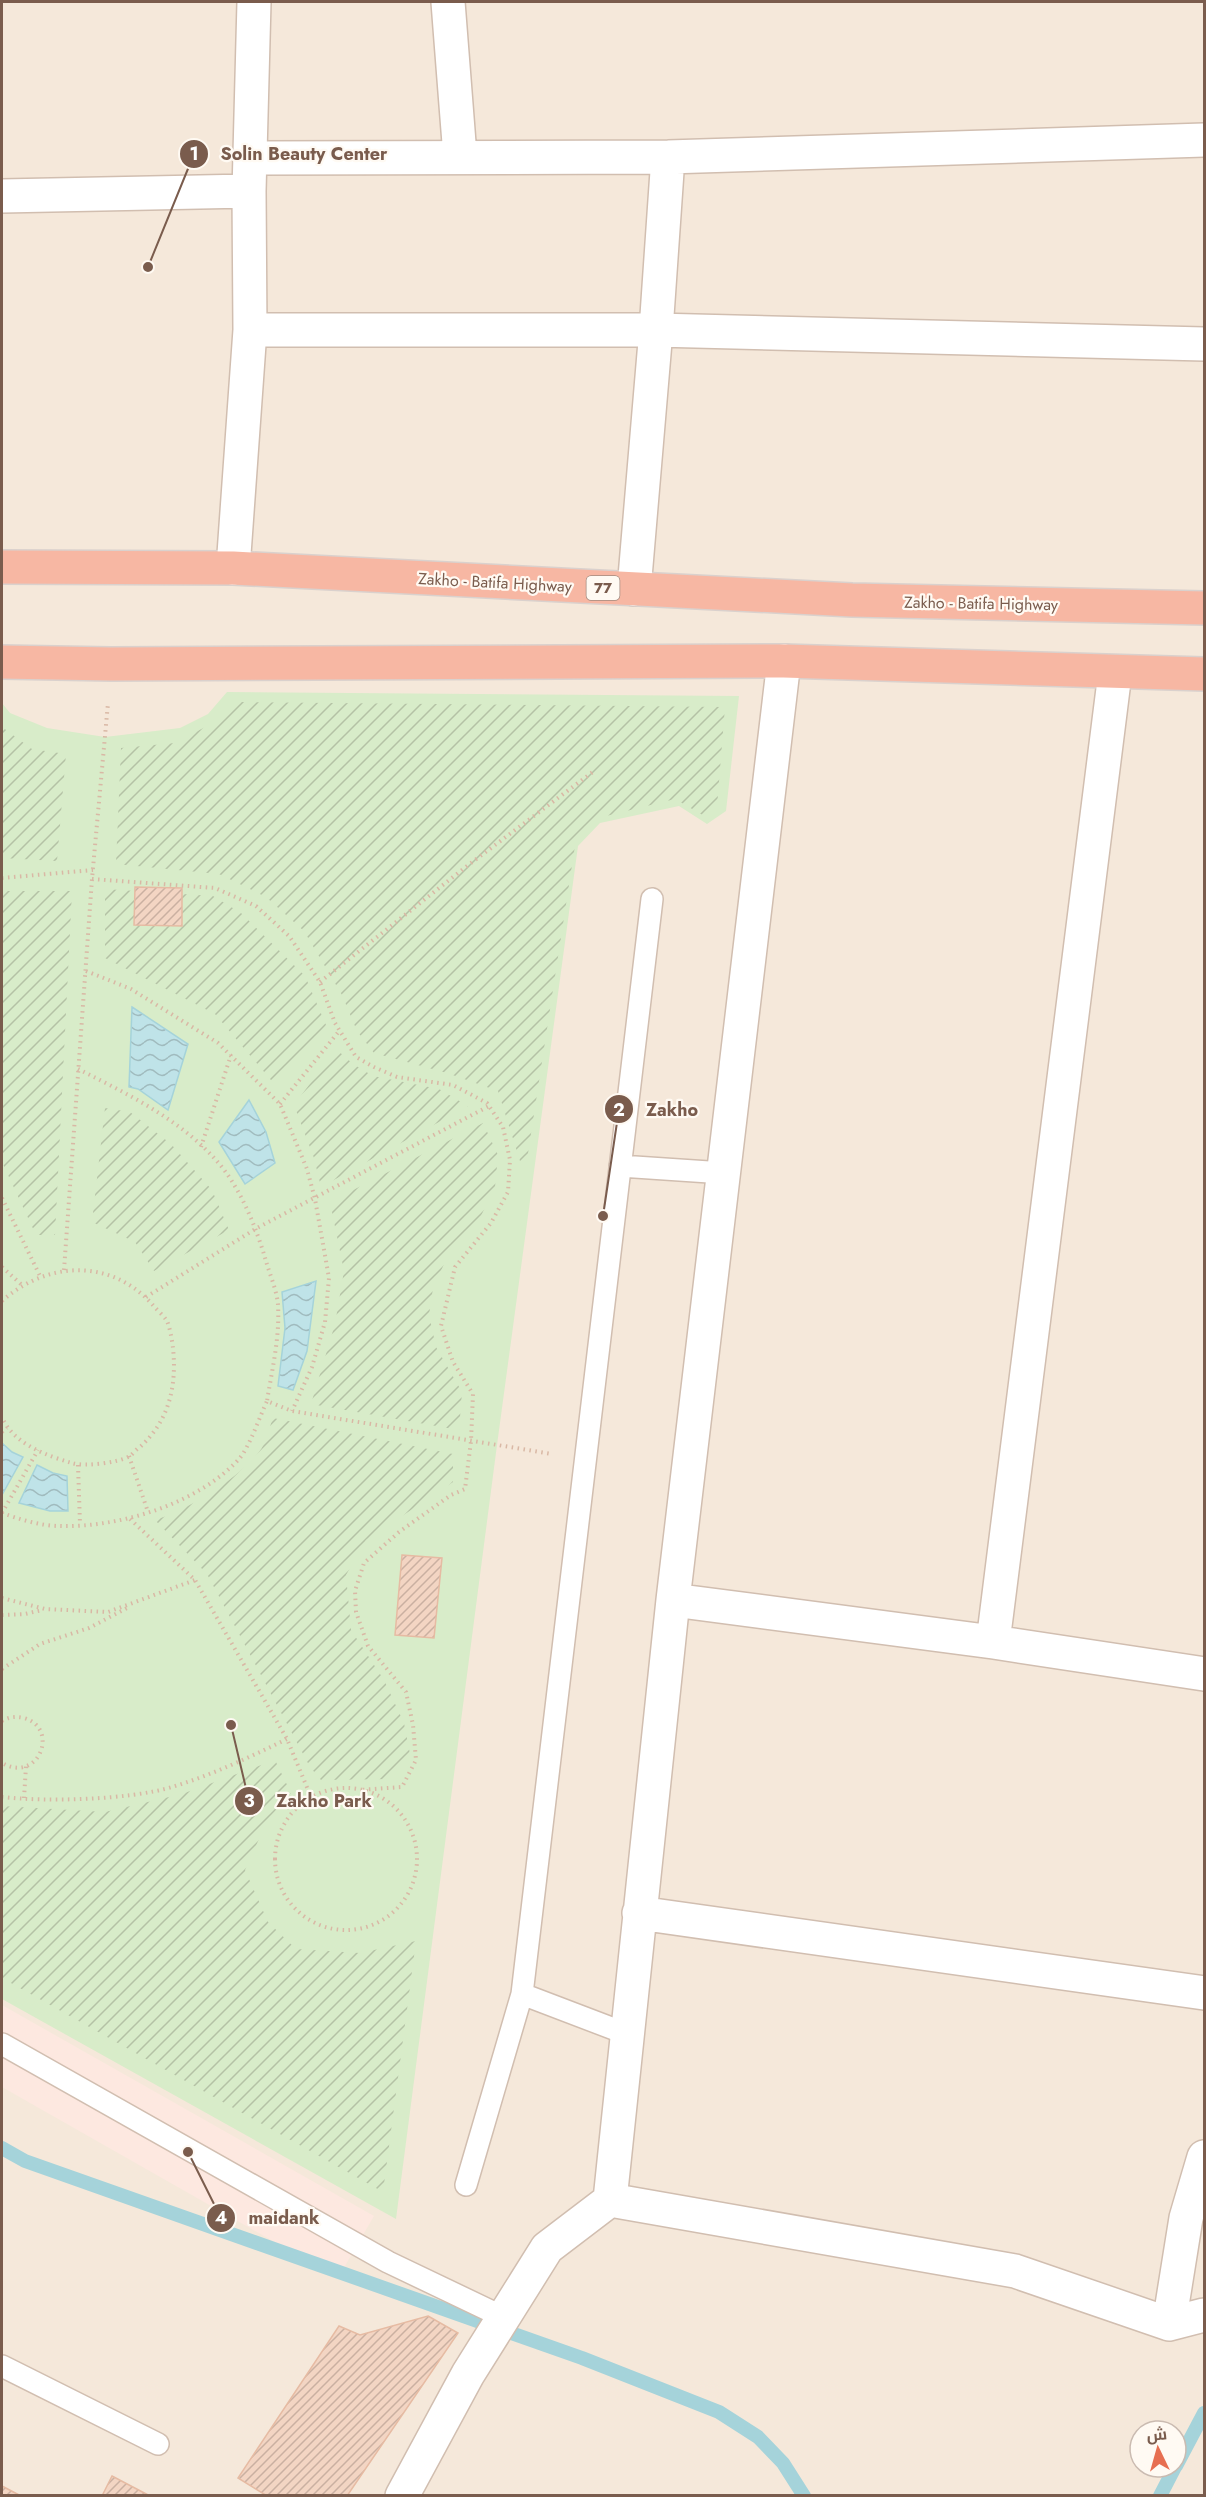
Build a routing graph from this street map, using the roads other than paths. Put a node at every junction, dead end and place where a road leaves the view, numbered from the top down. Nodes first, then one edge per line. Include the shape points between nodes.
1 (254, 2) edge
2 (448, 2) edge
3 (1204, 140) edge
4 (460, 156) junction
5 (668, 157) junction
6 (250, 158) junction
7 (249, 191) junction
8 (2, 196) edge
9 (250, 330) junction
10 (656, 330) junction
11 (1204, 344) edge
12 (2, 567) edge
13 (233, 568) junction
14 (633, 589) junction
15 (1204, 608) edge
16 (784, 661) junction
17 (2, 662) edge
18 (1115, 673) junction
19 (1204, 674) edge
20 (652, 899) dead end
21 (620, 1166) junction
22 (724, 1173) junction
23 (673, 1600) junction
24 (993, 1642) junction
25 (1204, 1674) edge
26 (639, 1913) junction
27 (522, 1994) junction
28 (1204, 1994) edge
29 (627, 2034) junction
30 (2, 2044) edge
31 (1204, 2157) edge
32 (466, 2185) dead end
33 (610, 2200) junction
34 (1204, 2315) edge
35 (504, 2317) junction
36 (1169, 2324) junction
37 (2, 2366) edge
38 (158, 2444) dead end
39 (402, 2496) edge

1 - 6 street
2 - 4 street
3 - 5 street
4 - 5 street
4 - 6 street
5 - 10 street
6 - 7 street
7 - 8 street
7 - 9 street
9 - 10 street
9 - 13 street
10 - 11 street
10 - 14 street
12 - 13 highway, Zakho - Batifa Highway / 77
13 - 14 highway, Zakho - Batifa Highway / 77
14 - 15 highway, Zakho - Batifa Highway / 77 via 852,600
16 - 17 highway
16 - 18 highway
16 - 22 street
18 - 19 highway
18 - 24 street
20 - 21 lane
21 - 22 lane
21 - 27 lane
22 - 23 street
23 - 24 street
23 - 26 street
24 - 25 street
26 - 28 street
26 - 29 street
27 - 29 lane
27 - 32 lane
29 - 33 street
30 - 35 lane via 388,2262
31 - 36 street via 1186,2218
33 - 35 street via 547,2248
33 - 36 street via 1015,2271
34 - 36 street
35 - 39 street via 468,2374
37 - 38 lane

